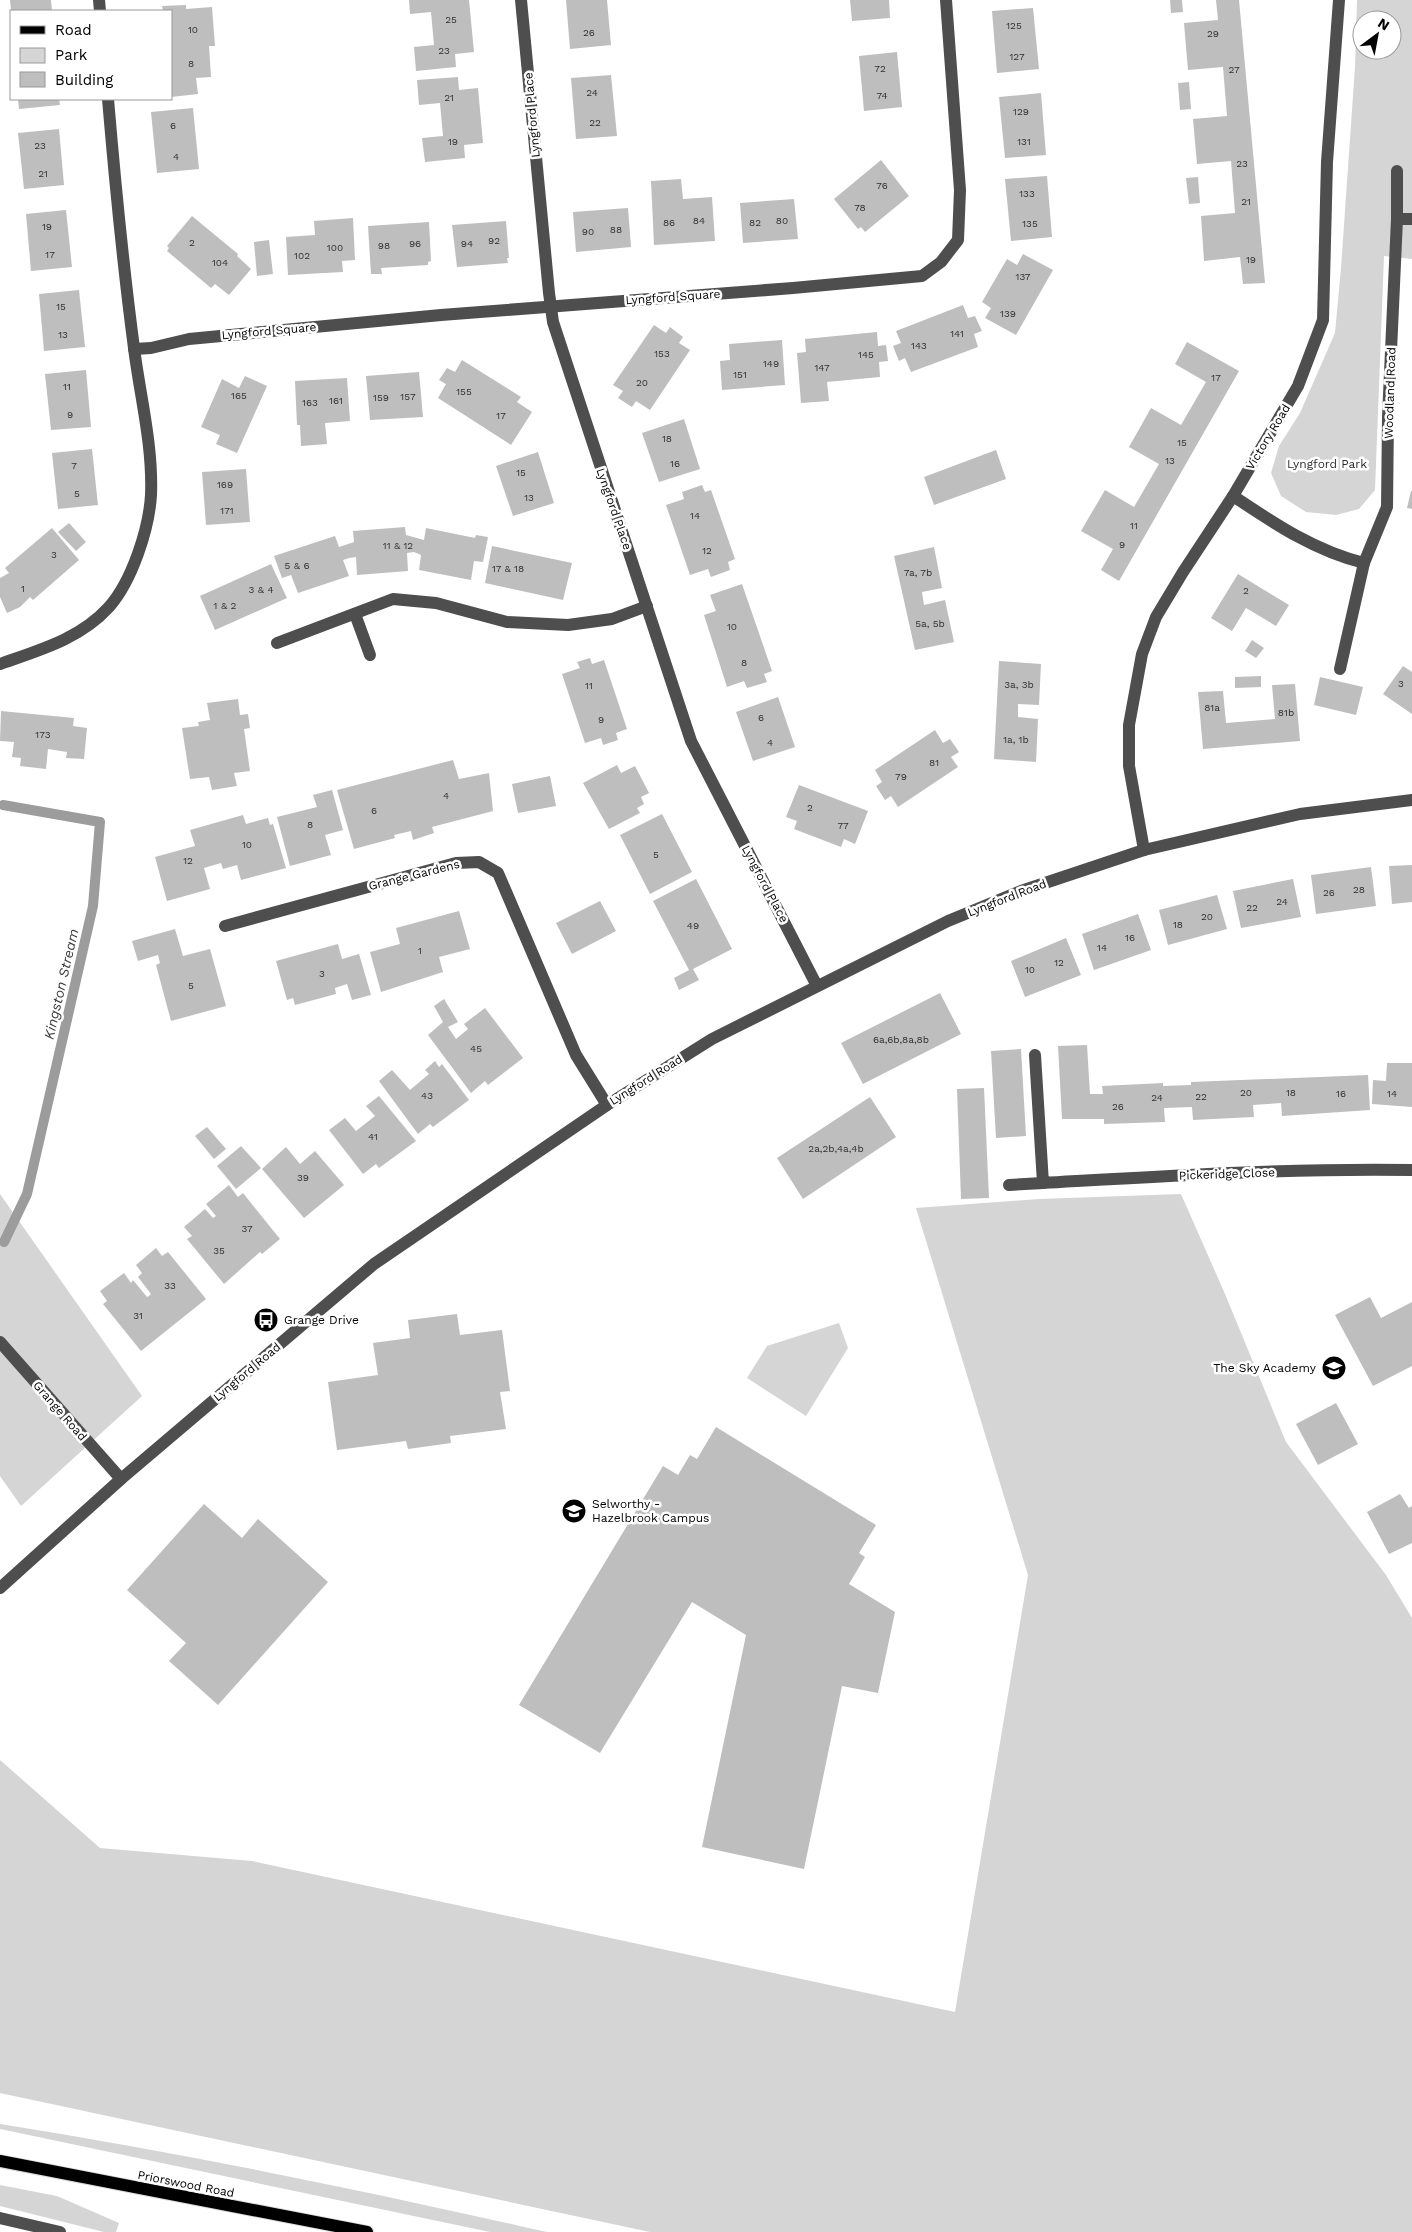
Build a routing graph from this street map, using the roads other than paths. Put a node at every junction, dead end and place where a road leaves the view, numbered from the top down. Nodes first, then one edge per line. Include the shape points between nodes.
1 (522, 0) edge
2 (946, 0) edge
3 (1338, 0) edge
4 (108, 100) edge
5 (1397, 170) dead end
6 (1397, 219) junction
7 (1412, 219) edge
8 (551, 306) junction
9 (134, 349) junction
10 (1233, 496) junction
11 (1364, 563) junction
12 (647, 606) junction
13 (355, 614) junction
14 (277, 644) dead end
15 (370, 655) dead end
16 (0, 664) edge
17 (1340, 669) dead end
18 (1412, 800) edge
19 (1144, 850) junction
20 (225, 926) dead end
21 (817, 986) junction
22 (1035, 1055) dead end
23 (607, 1105) junction
24 (1412, 1170) edge
25 (1043, 1182) junction
26 (1009, 1184) dead end
27 (0, 1342) edge
28 (121, 1479) junction
29 (0, 1588) edge
30 (0, 2161) edge
31 (0, 2218) edge
32 (60, 2232) edge
33 (367, 2232) edge

1 - 8 street, Lyngford Place
2 - 8 street, Lyngford Square via 960,219 958,240 941,262 922,276
3 - 10 street, Victory Road via 1327,162 1323,320 1298,386
4 - 9 street
5 - 6 street, Woodland Road
6 - 7 street
6 - 11 street, Woodland Road via 1387,508
8 - 9 street, Lyngford Square via 189,339
8 - 12 street, Lyngford Place via 576,394
9 - 16 street via 147,434 151,495 144,538 127,579 111,605 88,627 59,644
10 - 11 street via 1291,535 1342,558
10 - 19 street, Victory Road via 1156,617 1142,654 1129,725 1129,766
11 - 17 street, Woodland Road
12 - 13 street via 612,619 568,625 507,622 436,603 393,600
12 - 21 street, Lyngford Place via 692,741
13 - 14 street
13 - 15 street
18 - 19 street, Lyngford Road via 1300,814
19 - 21 street, Lyngford Road via 1021,891 948,921
20 - 23 street, Grange Gardens via 456,863 478,862 498,873 576,1055
21 - 23 street, Lyngford Road via 712,1039
22 - 25 street
23 - 28 street, Lyngford Road via 374,1264
24 - 25 street, Pickeridge Close via 1223,1173
25 - 26 street, Pickeridge Close
27 - 28 street, Grange Road
28 - 29 street, Lyngford Road
30 - 33 main road, Priorswood Road
31 - 32 street

